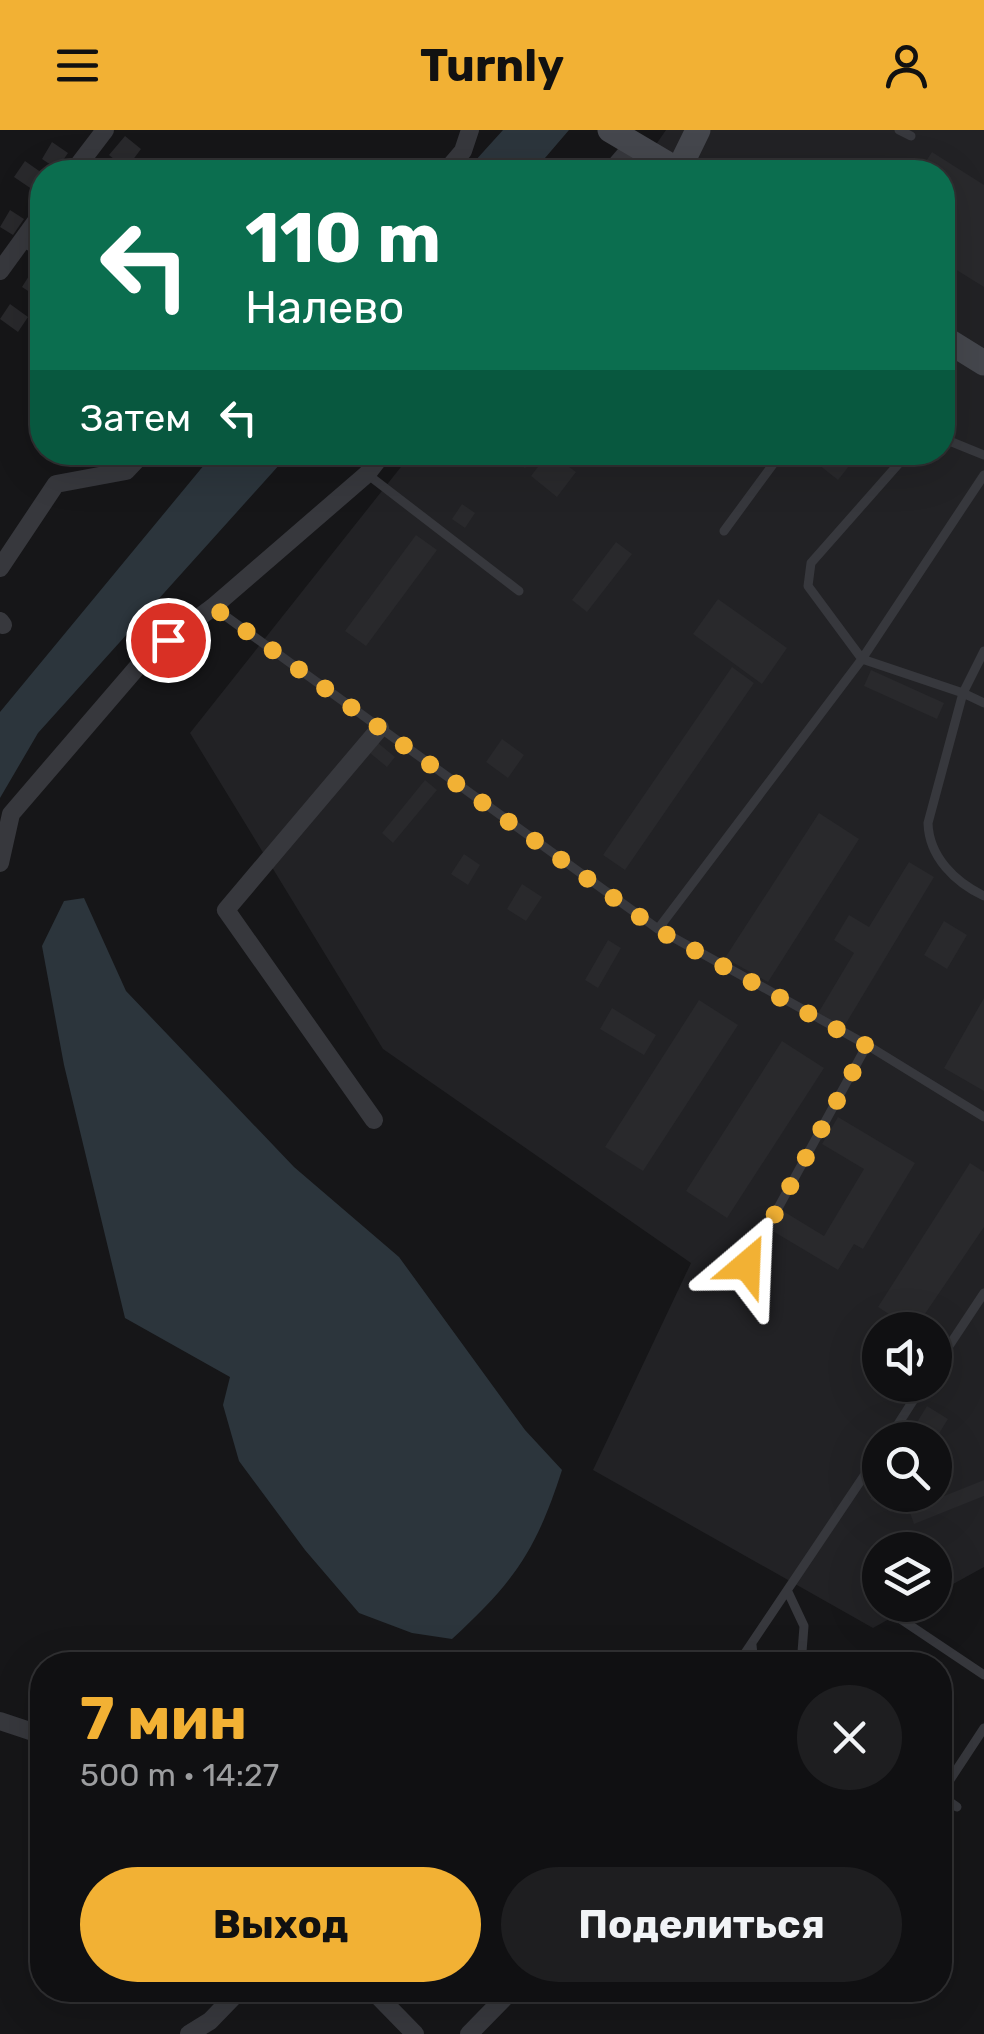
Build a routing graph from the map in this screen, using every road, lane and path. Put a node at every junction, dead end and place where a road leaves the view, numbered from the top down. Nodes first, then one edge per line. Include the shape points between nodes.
1 (105, 130) edge
2 (470, 130) edge
3 (610, 130) edge
4 (698, 130) edge
5 (899, 130) edge
6 (911, 136) dead end
7 (634, 144) junction
8 (82, 160) edge
9 (455, 160) edge
10 (620, 160) edge
11 (660, 160) edge
12 (685, 160) edge
13 (30, 229) edge
14 (24, 237) junction
15 (30, 241) edge
16 (0, 271) edge
17 (955, 345) edge
18 (984, 364) edge
19 (955, 443) edge
20 (984, 454) edge
21 (132, 465) edge
22 (374, 465) edge
23 (772, 465) edge
24 (899, 465) edge
25 (367, 474) junction
26 (984, 475) edge
27 (724, 531) dead end
28 (0, 568) edge
29 (519, 592) dead end
30 (213, 607) junction
31 (984, 650) edge
32 (862, 660) junction
33 (963, 693) junction
34 (984, 703) edge
35 (380, 728) junction
36 (0, 863) edge
37 (984, 896) edge
38 (658, 930) junction
39 (867, 1046) junction
40 (984, 1117) edge
41 (374, 1120) dead end
42 (747, 1265) dead end
43 (984, 1293) edge
44 (952, 1341) edge
45 (862, 1479) edge
46 (788, 1592) junction
47 (905, 1622) edge
48 (752, 1645) junction
49 (747, 1652) edge
50 (753, 1652) edge
51 (802, 1652) edge
52 (950, 1652) edge
53 (952, 1654) edge
54 (984, 1675) edge
55 (0, 1721) edge
56 (984, 1728) edge
57 (30, 1731) edge
58 (952, 1777) edge
59 (952, 1803) edge
60 (957, 1807) dead end
61 (228, 2002) edge
62 (384, 2002) edge
63 (501, 2002) edge
64 (189, 2034) edge
65 (415, 2034) edge
66 (470, 2034) edge

1 - 8 street
2 - 9 street
3 - 7 main road
4 - 12 main road
5 - 6 lane
7 - 10 street
7 - 11 main road
13 - 14 street
14 - 15 street
14 - 16 street
17 - 18 main road
19 - 20 lane
21 - 28 street via 56,484
22 - 25 street
23 - 27 lane
24 - 32 lane via 812,563 808,586
25 - 29 lane
25 - 30 street
26 - 32 lane
30 - 35 lane
30 - 36 street via 146,657 54,759 11,814
31 - 33 lane
32 - 33 lane
32 - 38 lane
33 - 34 lane
33 - 37 lane via 928,839 955,878
35 - 38 lane
35 - 41 street via 226,910
38 - 39 lane
39 - 40 lane
39 - 42 lane
43 - 44 lane
45 - 46 lane
46 - 48 lane
46 - 51 lane via 804,1626
47 - 52 lane
48 - 49 lane
48 - 50 lane
53 - 54 lane
55 - 57 street
56 - 58 lane
59 - 60 lane
61 - 64 street
62 - 65 street
63 - 66 street

